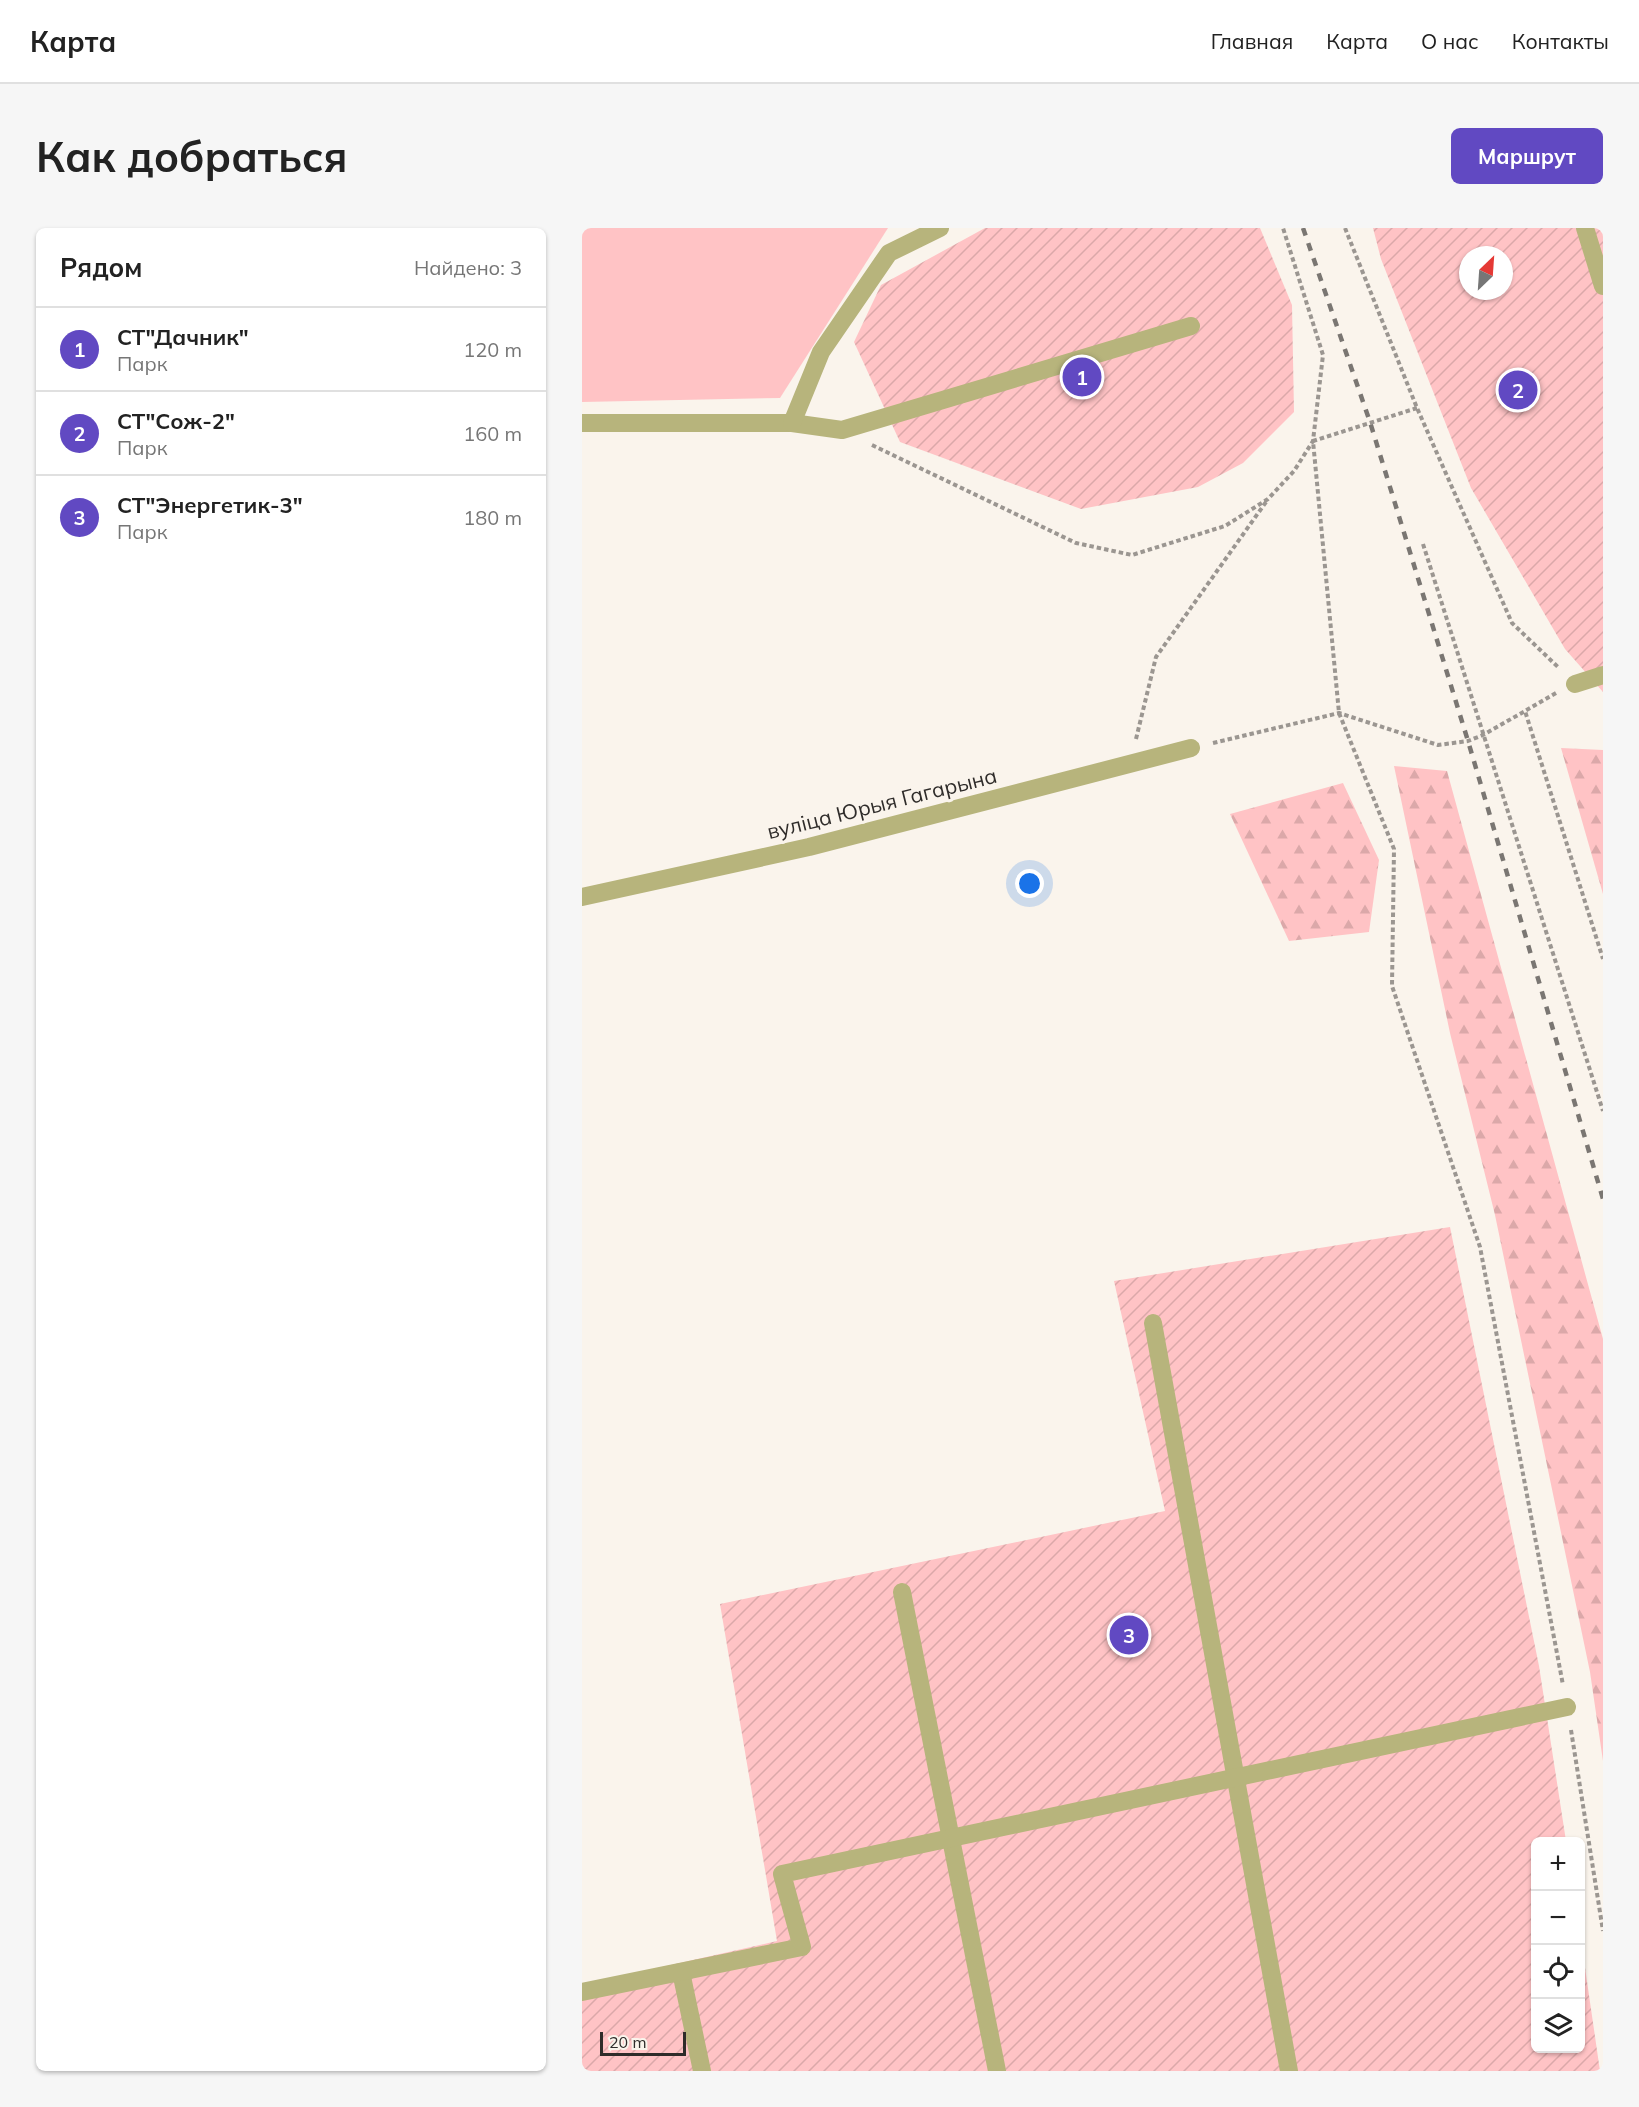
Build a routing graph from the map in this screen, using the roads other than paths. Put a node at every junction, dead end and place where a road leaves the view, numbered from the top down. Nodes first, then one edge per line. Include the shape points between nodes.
1 (939, 228) edge
2 (1585, 228) edge
3 (1603, 286) edge
4 (1191, 326) dead end
5 (582, 423) edge
6 (792, 423) junction
7 (1603, 675) edge
8 (1575, 684) road end
9 (1191, 748) road end
10 (582, 897) edge
11 (1153, 1323) dead end
12 (902, 1592) dead end
13 (1567, 1707) road end
14 (1236, 1777) junction
15 (952, 1838) junction
16 (681, 1972) junction
17 (582, 1992) edge
18 (702, 2071) edge
19 (997, 2071) edge
20 (1289, 2071) edge

1 - 6 street via 890,253 821,352
2 - 3 street
4 - 6 street via 842,430
5 - 6 street
7 - 8 street
9 - 10 street, вуліца Юрыя Гагарына via 809,847
11 - 14 street
12 - 15 street
13 - 14 street
14 - 15 street
14 - 20 street
15 - 16 street via 782,1874 802,1947
15 - 19 street
16 - 17 street
16 - 18 street

